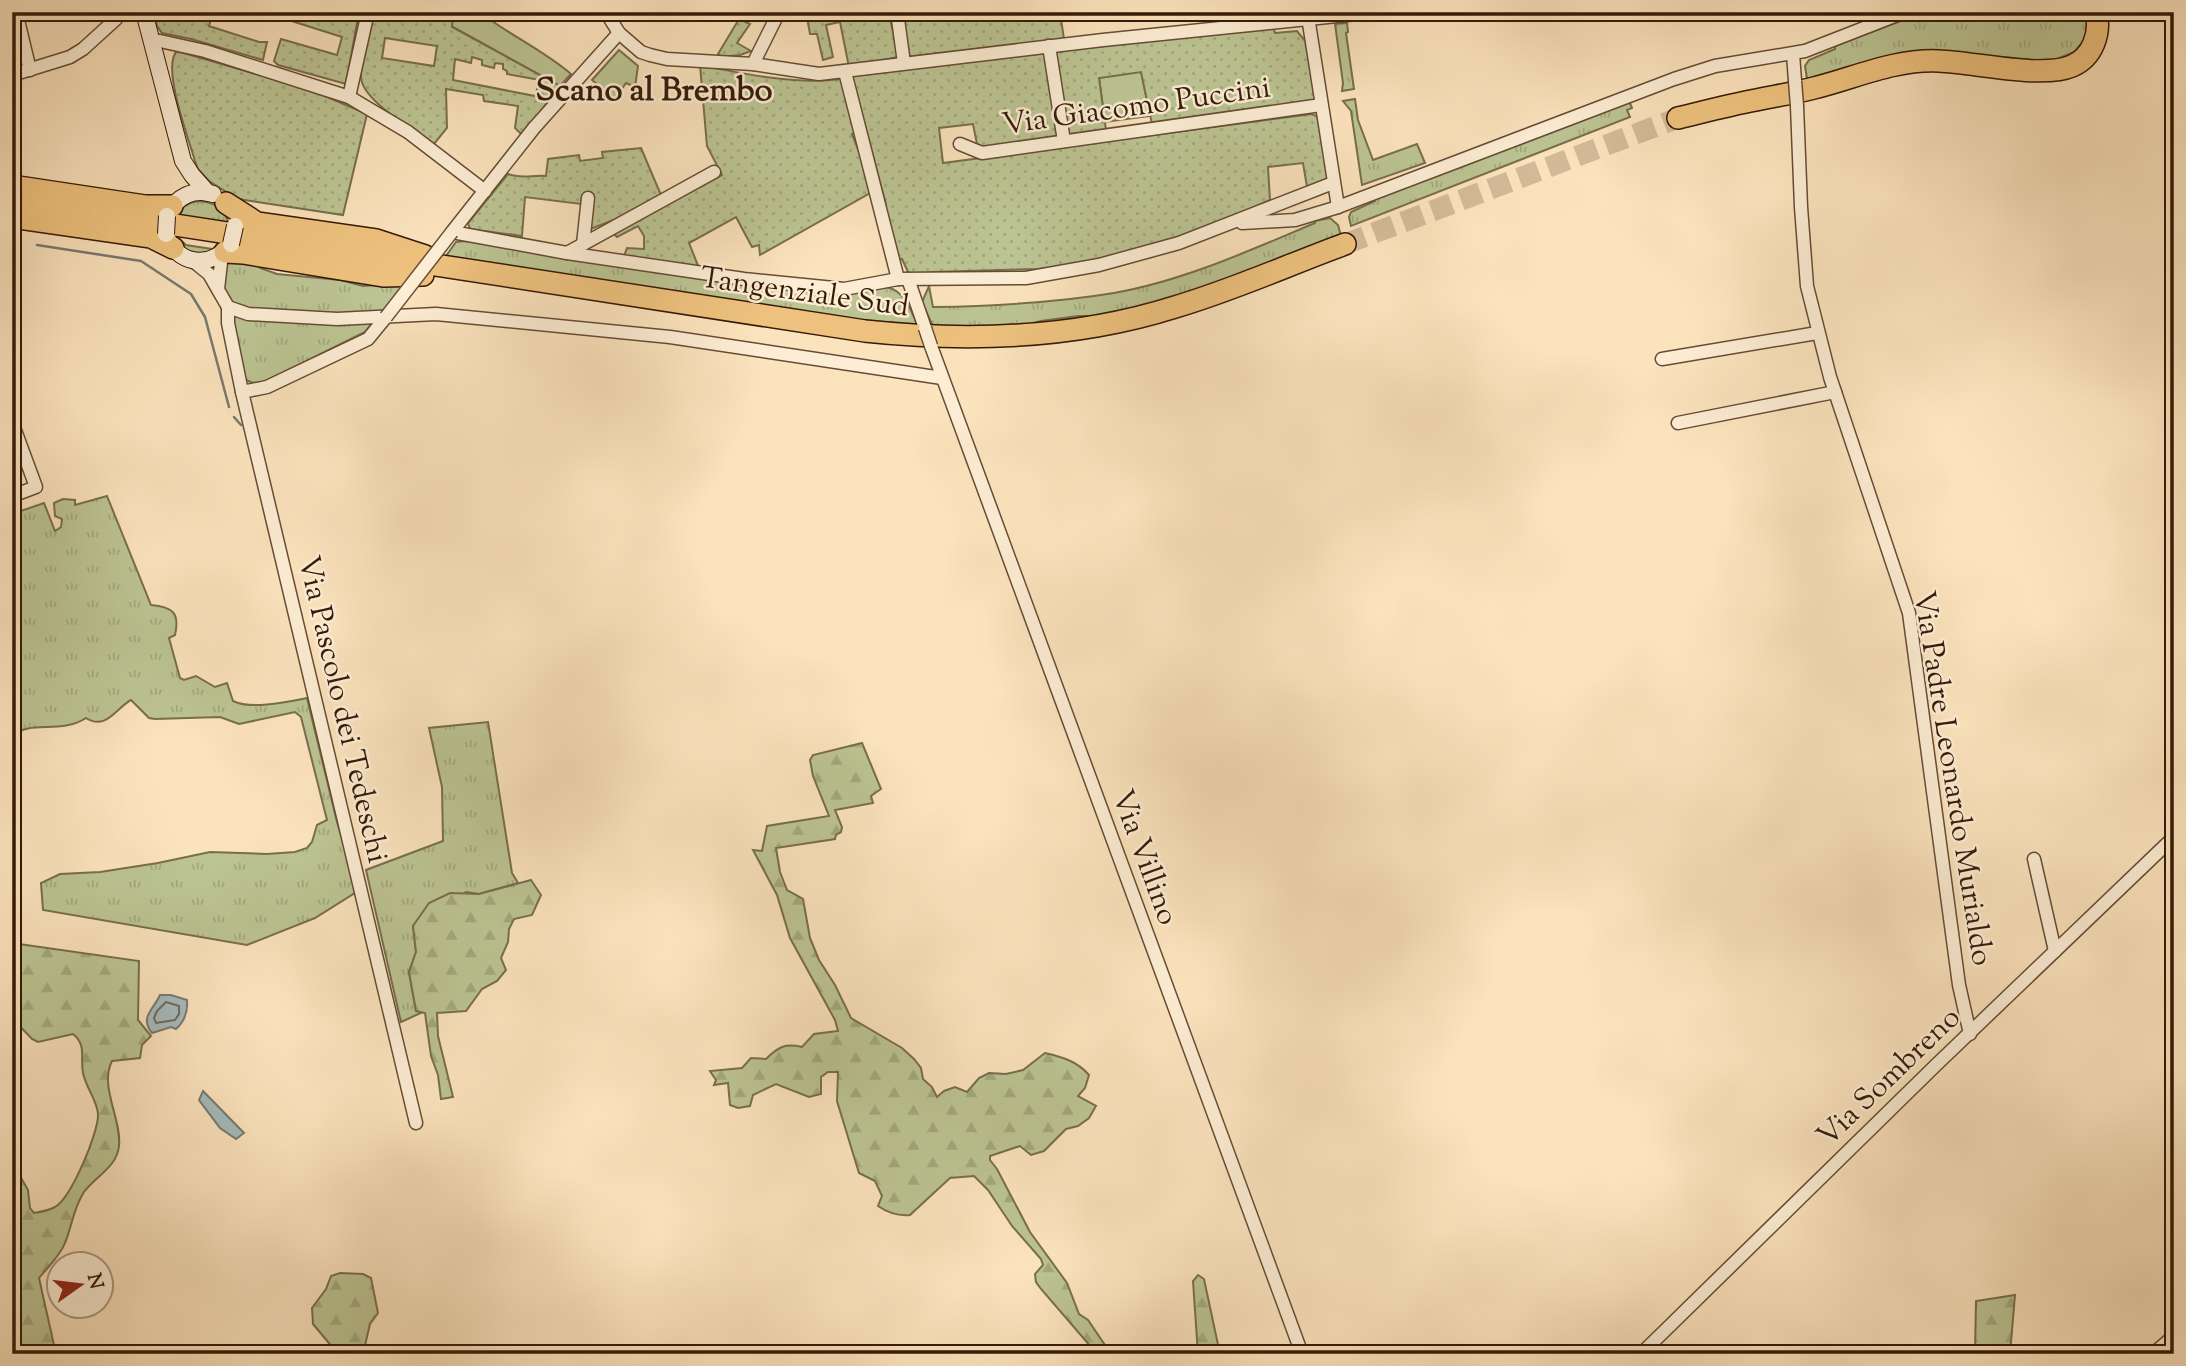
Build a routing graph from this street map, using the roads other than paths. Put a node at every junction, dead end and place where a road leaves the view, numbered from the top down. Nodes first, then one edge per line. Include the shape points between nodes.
1 (16, 12) edge
2 (144, 12) edge
3 (368, 12) edge
4 (606, 12) edge
5 (779, 12) edge
6 (897, 12) edge
7 (1376, 12) edge
8 (1905, 12) edge
9 (2170, 12) edge
10 (2096, 13) edge
11 (1308, 18) junction
12 (116, 19) dead end
13 (2174, 24) edge
14 (618, 33) junction
15 (151, 41) junction
16 (1049, 46) junction
17 (1793, 54) junction
18 (753, 64) junction
19 (904, 64) junction
20 (30, 70) junction
21 (845, 72) junction
22 (12, 75) edge
23 (349, 97) junction
24 (1321, 105) junction
25 (1678, 118) tunnel mouth
26 (1064, 141) junction
27 (960, 144) dead end
28 (183, 161) junction
29 (714, 172) dead end
30 (1333, 183) junction
31 (12, 186) edge
32 (485, 191) junction
33 (588, 198) dead end
34 (12, 200) edge
35 (173, 206) junction
36 (1338, 207) junction
37 (12, 217) edge
38 (1231, 223) junction
39 (227, 229) junction
40 (452, 232) junction
41 (170, 243) junction
42 (583, 244) junction
43 (1345, 244) tunnel mouth
44 (567, 253) junction
45 (193, 261) junction
46 (440, 268) junction
47 (903, 279) junction
48 (218, 290) junction
49 (228, 307) junction
50 (386, 317) junction
51 (1817, 333) junction
52 (1662, 359) dead end
53 (942, 378) junction
54 (242, 392) junction
55 (1835, 392) junction
56 (12, 422) edge
57 (1678, 424) dead end
58 (12, 496) edge
59 (2174, 837) edge
60 (2034, 859) dead end
61 (2055, 951) junction
62 (1970, 1034) junction
63 (416, 1124) dead end
64 (2174, 1336) edge
65 (1302, 1354) edge
66 (1641, 1354) edge
67 (2153, 1354) edge

1 - 20 street
2 - 15 street
3 - 23 street
4 - 14 street
5 - 18 street
6 - 19 street
7 - 11 street
8 - 17 street
9 - 13 street
10 - 25 highway via 2097,32 2091,49 2063,69 1907,62 1808,90
11 - 16 street
11 - 24 street
12 - 20 street via 70,57
14 - 18 street via 641,52 667,59
14 - 32 street
15 - 23 street via 205,51
15 - 28 street
16 - 19 street
16 - 26 street
17 - 36 street via 1715,66 1674,79
17 - 51 street, Via Padre Leonardo Murialdo, bridge via 1807,286
18 - 21 street via 819,74
19 - 21 street
20 - 22 street
21 - 47 street, Via Villino
23 - 32 street via 400,127
24 - 26 street, Via Giacomo Puccini
24 - 30 street
26 - 27 street, Via Giacomo Puccini via 982,153
28 - 35 street
28 - 39 street
29 - 42 street
30 - 36 street
30 - 38 street
31 - 35 highway
32 - 40 street
33 - 42 street
34 - 39 highway
35 - 39 street via 188,194
35 - 41 street, bridge via 166,222
36 - 38 street via 1295,220
37 - 41 highway
38 - 47 street via 1157,250 1073,271 1026,278
39 - 45 street via 209,261
39 - 46 highway via 257,223 390,243 434,259
39 - 46 highway via 250,254 383,276 432,275
39 - 48 street
40 - 44 street
40 - 50 street, bridge
41 - 45 street
42 - 44 street
43 - 46 highway, Tangenziale Sud via 1225,291 1140,317 1062,332 981,338 865,331
44 - 47 street via 844,289
45 - 48 street via 207,271
47 - 53 street, Via Villino, bridge
48 - 49 street
49 - 50 street via 247,314
49 - 54 street, Via Pascolo dei Tedeschi
50 - 53 street via 436,314 670,337
50 - 54 street via 368,339 267,387
51 - 52 street
51 - 55 street, Via Padre Leonardo Murialdo
53 - 65 street, Via Villino
54 - 63 street, Via Pascolo dei Tedeschi
55 - 57 street
55 - 62 street, Via Padre Leonardo Murialdo via 1910,620 1959,985
56 - 58 street via 36,487
59 - 61 street, Via Sombreno
60 - 61 street
61 - 62 street, Via Sombreno
62 - 66 street, Via Sombreno
64 - 67 street

